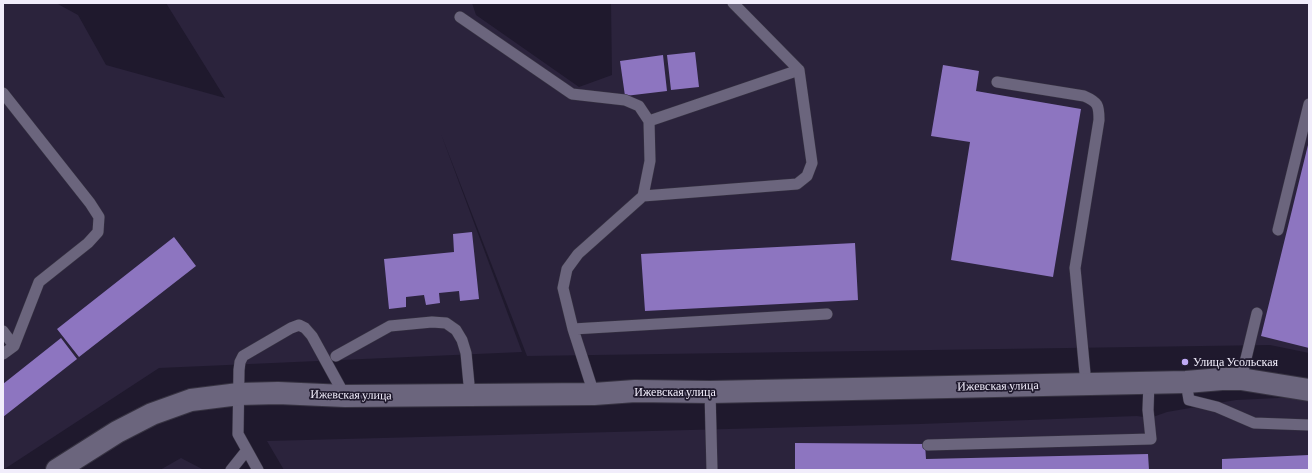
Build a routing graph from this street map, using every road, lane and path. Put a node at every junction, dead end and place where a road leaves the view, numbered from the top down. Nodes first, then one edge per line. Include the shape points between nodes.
1 (733, 3) edge
2 (460, 17) dead end
3 (799, 70) junction
4 (997, 82) dead end
5 (3, 92) edge
6 (1309, 104) edge
7 (649, 121) junction
8 (644, 196) junction
9 (1278, 230) dead end
10 (1257, 312) dead end
11 (827, 314) dead end
12 (574, 329) junction
13 (3, 331) edge
14 (14, 346) junction
15 (3, 354) edge
16 (336, 356) dead end
17 (1241, 379) junction
18 (1149, 382) junction
19 (1186, 382) junction
20 (1086, 384) junction
21 (1309, 390) edge
22 (710, 392) junction
23 (239, 394) junction
24 (594, 394) junction
25 (470, 395) junction
26 (345, 396) junction
27 (1309, 425) edge
28 (928, 445) dead end
29 (247, 450) junction
30 (57, 470) edge
31 (231, 470) edge
32 (258, 470) edge
33 (712, 470) edge

1 - 3 lane
2 - 7 lane via 572,94 625,100 639,106
3 - 7 lane
3 - 8 lane via 812,163 807,176 797,184
4 - 20 lane via 1084,96 1094,100 1099,109 1075,268
5 - 14 lane via 99,217 98,232 88,243 39,282
6 - 9 lane
7 - 8 lane via 650,161
8 - 12 lane via 578,254 567,270 563,288
10 - 17 lane
11 - 12 lane
12 - 24 lane
13 - 14 lane
14 - 15 lane
16 - 25 lane via 390,326 446,323 456,330 462,340 466,353
17 - 19 street, Ижевская улица
17 - 21 street, Ижевская улица
18 - 19 street, Ижевская улица
18 - 20 street, Ижевская улица
18 - 28 lane via 1151,439
19 - 27 lane via 1189,400 1217,407 1254,423
20 - 22 street, Ижевская улица
22 - 24 street, Ижевская улица via 635,391
22 - 33 lane
23 - 26 street, Ижевская улица
23 - 26 lane via 240,362 243,356 299,325 312,336
23 - 29 lane via 238,434
23 - 30 street, Ижевская улица via 191,400 152,414 116,432
24 - 25 street, Ижевская улица
25 - 26 street, Ижевская улица
29 - 31 lane
29 - 32 lane

